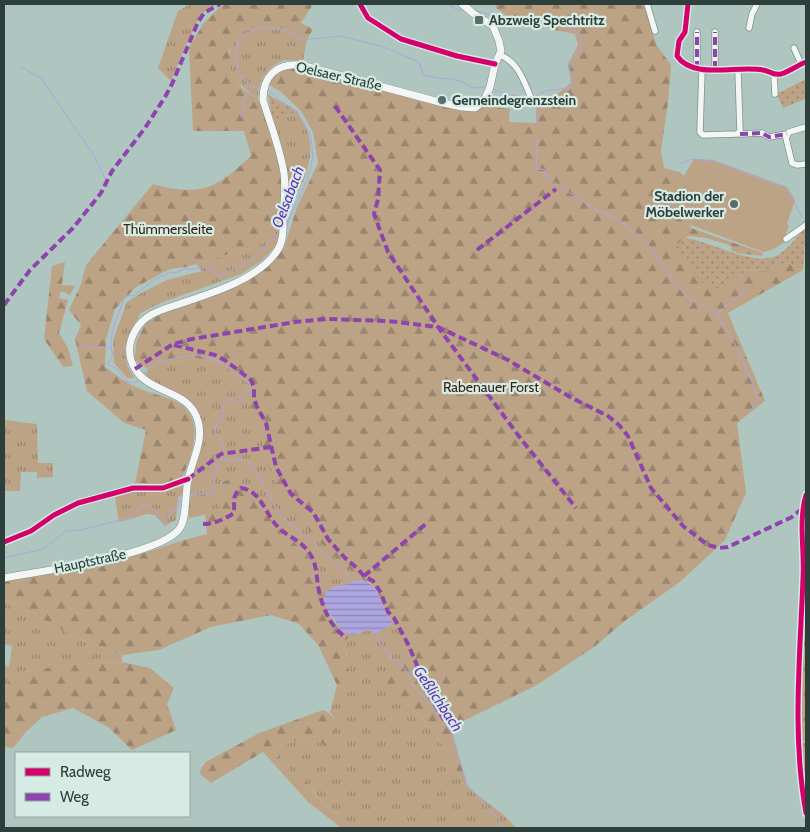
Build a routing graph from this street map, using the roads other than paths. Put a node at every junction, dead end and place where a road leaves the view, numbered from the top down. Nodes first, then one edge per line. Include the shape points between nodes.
1 (360, 4) edge
2 (462, 4) edge
3 (647, 4) edge
4 (688, 4) edge
5 (757, 4) edge
6 (749, 28) dead end
7 (655, 31) dead end
8 (697, 32) dead end
9 (715, 32) dead end
10 (794, 48) dead end
11 (500, 55) junction
12 (804, 63) edge
13 (495, 64) junction
14 (699, 69) junction
15 (715, 69) junction
16 (738, 70) junction
17 (774, 74) junction
18 (775, 94) dead end
19 (530, 96) dead end
20 (806, 127) edge
21 (740, 134) dead end
22 (787, 134) junction
23 (806, 164) edge
24 (806, 225) edge
25 (786, 239) dead end
26 (188, 479) junction
27 (4, 542) edge
28 (4, 578) edge

1 - 13 street via 368,18 401,39
2 - 11 main road via 493,26
3 - 7 street
4 - 14 street via 685,32 679,41 677,56 681,62
5 - 6 street
8 - 14 street
9 - 15 street
10 - 12 street
11 - 13 main road, Oelsaer Straße
11 - 19 street via 516,67
12 - 17 street
13 - 26 main road, Oelsaer Straße via 490,88 484,101 475,108 294,64 272,73 264,89 263,100 284,174 283,236 278,249 262,266 233,285 147,317 136,329 131,342 130,357 142,378 176,395 195,413 200,437
14 - 15 street
14 - 16 street via 700,132 703,135 737,134 740,131
15 - 16 street
16 - 17 street via 764,70
17 - 18 street
20 - 22 street
21 - 22 street via 762,133 769,137
22 - 23 street via 792,163
24 - 25 street
26 - 27 street via 163,488 133,488 71,505 31,531
26 - 28 main road, Hauptstraße via 183,522 174,534 161,542 87,564

